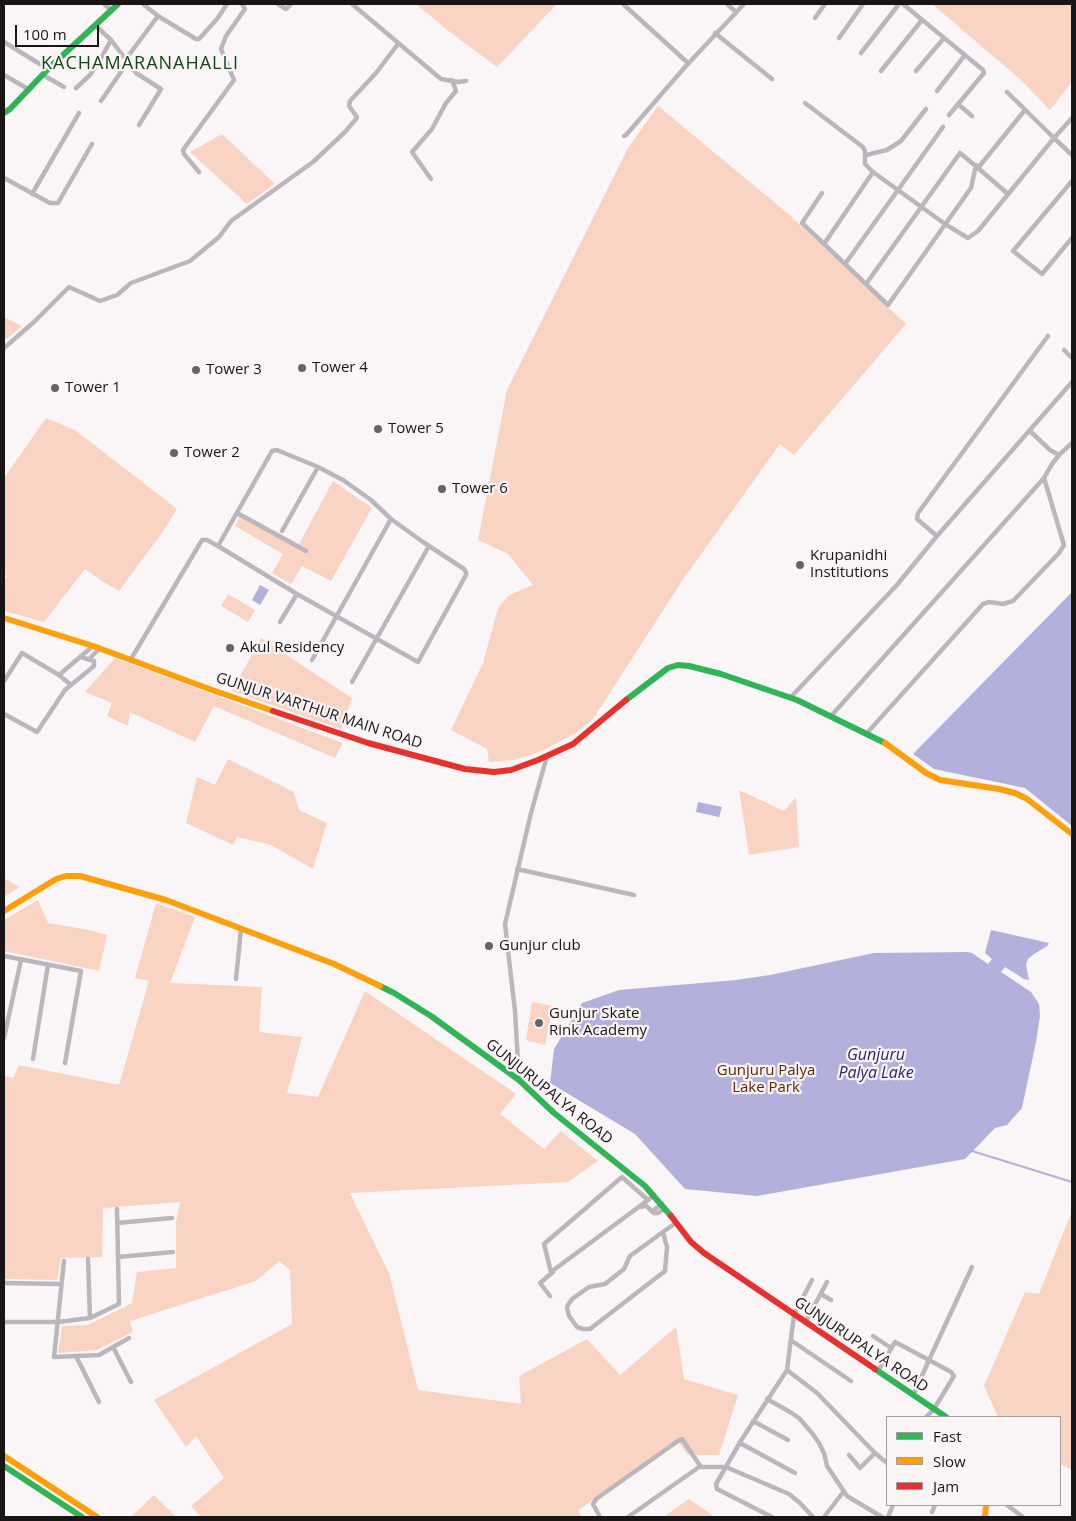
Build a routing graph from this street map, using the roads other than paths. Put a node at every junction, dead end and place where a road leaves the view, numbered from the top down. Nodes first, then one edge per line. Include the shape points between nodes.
1 (104, 4) edge
2 (118, 4) edge
3 (143, 4) edge
4 (227, 4) edge
5 (242, 4) edge
6 (278, 4) edge
7 (291, 4) edge
8 (352, 4) edge
9 (623, 4) edge
10 (727, 4) edge
11 (744, 4) edge
12 (826, 4) edge
13 (863, 4) edge
14 (901, 4) edge
15 (111, 10) junction
16 (736, 12) junction
17 (158, 16) junction
18 (816, 18) dead end
19 (922, 20) junction
20 (95, 25) junction
21 (715, 34) junction
22 (839, 38) dead end
23 (944, 38) junction
24 (111, 40) junction
25 (4, 42) edge
26 (398, 44) junction
27 (861, 53) dead end
28 (965, 56) junction
29 (126, 61) junction
30 (688, 64) junction
31 (48, 69) junction
32 (882, 71) dead end
33 (916, 71) dead end
34 (4, 75) edge
35 (42, 75) junction
36 (772, 79) dead end
37 (452, 80) junction
38 (466, 81) dead end
39 (64, 86) dead end
40 (76, 88) dead end
41 (28, 89) junction
42 (938, 91) dead end
43 (1006, 92) dead end
44 (101, 101) dead end
45 (805, 102) dead end
46 (958, 104) junction
47 (926, 109) dead end
48 (1025, 110) junction
49 (4, 113) edge
50 (79, 113) dead end
51 (949, 115) dead end
52 (972, 116) dead end
53 (1072, 118) edge
54 (139, 124) dead end
55 (943, 127) dead end
56 (624, 136) dead end
57 (1054, 138) junction
58 (92, 144) dead end
59 (866, 155) junction
60 (1072, 155) edge
61 (977, 167) junction
62 (199, 172) dead end
63 (873, 172) junction
64 (4, 178) edge
65 (431, 179) dead end
66 (1072, 181) edge
67 (898, 190) junction
68 (822, 193) dead end
69 (32, 194) junction
70 (1008, 194) junction
71 (921, 207) junction
72 (945, 224) junction
73 (1072, 238) edge
74 (824, 244) junction
75 (845, 264) junction
76 (866, 284) junction
77 (1048, 336) dead end
78 (4, 348) edge
79 (1064, 350) dead end
80 (1072, 358) edge
81 (1072, 382) edge
82 (1030, 431) junction
83 (1072, 443) edge
84 (1059, 455) junction
85 (318, 467) junction
86 (1044, 478) junction
87 (237, 513) junction
88 (391, 519) junction
89 (282, 531) dead end
90 (937, 536) junction
91 (218, 546) junction
92 (429, 546) junction
93 (306, 551) dead end
94 (297, 594) junction
95 (337, 615) junction
96 (4, 618) edge
97 (280, 622) dead end
98 (378, 638) junction
99 (96, 647) junction
100 (81, 657) junction
101 (89, 659) junction
102 (131, 659) junction
103 (312, 660) dead end
104 (59, 675) junction
105 (4, 681) edge
106 (352, 682) dead end
107 (71, 685) junction
108 (790, 698) junction
109 (4, 714) edge
110 (831, 716) junction
111 (867, 733) junction
112 (548, 756) junction
113 (1072, 834) edge
114 (517, 870) junction
115 (634, 895) dead end
116 (4, 911) edge
117 (241, 929) junction
118 (4, 956) edge
119 (21, 960) junction
120 (48, 965) junction
121 (236, 979) dead end
122 (5, 1029) edge
123 (4, 1038) edge
124 (33, 1059) dead end
125 (65, 1063) dead end
126 (519, 1080) junction
127 (654, 1195) junction
128 (648, 1200) junction
129 (664, 1206) junction
130 (117, 1208) dead end
131 (172, 1218) dead end
132 (676, 1222) junction
133 (117, 1223) junction
134 (663, 1232) junction
135 (173, 1252) dead end
136 (118, 1257) junction
137 (88, 1259) dead end
138 (64, 1261) dead end
139 (972, 1267) dead end
140 (812, 1280) dead end
141 (827, 1282) dead end
142 (4, 1283) edge
143 (61, 1284) junction
144 (820, 1294) junction
145 (550, 1296) dead end
146 (831, 1300) dead end
147 (794, 1315) junction
148 (90, 1318) junction
149 (4, 1322) edge
150 (58, 1322) junction
151 (806, 1323) junction
152 (873, 1336) dead end
153 (129, 1338) dead end
154 (792, 1341) junction
155 (113, 1347) junction
156 (891, 1348) junction
157 (76, 1356) junction
158 (928, 1360) junction
159 (787, 1370) junction
160 (877, 1372) junction
161 (851, 1381) dead end
162 (130, 1382) dead end
163 (913, 1396) junction
164 (767, 1399) junction
165 (99, 1402) dead end
166 (934, 1408) junction
167 (927, 1416) edge
168 (945, 1416) edge
169 (753, 1421) junction
170 (788, 1440) dead end
171 (740, 1443) junction
172 (875, 1453) junction
173 (849, 1455) dead end
174 (4, 1456) edge
175 (886, 1462) edge
176 (4, 1466) edge
177 (701, 1467) junction
178 (726, 1467) junction
179 (794, 1473) dead end
180 (844, 1491) junction
181 (935, 1506) edge
182 (1008, 1506) edge
183 (932, 1512) dead end
184 (82, 1517) edge
185 (97, 1517) edge
186 (600, 1517) edge
187 (628, 1517) edge
188 (772, 1517) edge
189 (814, 1517) edge
190 (824, 1517) edge
191 (882, 1517) edge
192 (1023, 1517) edge

1 - 15 street
2 - 15 main road
3 - 17 street
4 - 17 street via 199,39
5 - 62 street via 245,9 221,49 234,80 183,150
6 - 7 street via 286,9
8 - 26 street
9 - 30 street
10 - 16 street
11 - 16 street
12 - 18 street
13 - 22 street
14 - 19 street
14 - 27 street
15 - 20 main road
16 - 21 street
17 - 29 street
19 - 23 street
19 - 32 street
20 - 24 street
20 - 31 main road
21 - 30 street
21 - 36 street
23 - 28 street
23 - 33 street
24 - 29 street
24 - 40 street via 90,75
25 - 31 street
26 - 37 street via 441,79
26 - 78 street via 350,101 349,106 356,119 345,132 313,162 231,222 219,237 190,261 131,283 117,295 100,301 69,287
28 - 42 street
28 - 46 street via 984,73
29 - 44 street
29 - 54 street via 136,73 161,89
30 - 56 street
31 - 35 main road
34 - 41 street
35 - 39 street
35 - 41 main road
37 - 38 street
37 - 65 street via 456,91 446,102 432,130 412,152
41 - 49 main road
43 - 48 street
45 - 59 street via 863,147
46 - 51 street
46 - 52 street
47 - 59 street via 901,141 887,150
48 - 57 street
48 - 61 street
50 - 69 street
53 - 57 street
55 - 67 street
57 - 60 street
57 - 70 street
58 - 69 street via 58,203 50,203
59 - 63 street via 865,164
61 - 70 street
61 - 71 street via 960,153
61 - 72 street via 971,188
63 - 67 street
63 - 74 street
64 - 69 street
66 - 73 street via 1013,251 1042,274
67 - 71 street
67 - 75 street
68 - 74 street via 802,223
70 - 72 street via 978,231 968,238
71 - 72 street
71 - 76 street
72 - 76 street via 888,305
74 - 75 street
75 - 76 street
77 - 90 street via 918,513 917,519
79 - 80 street
81 - 82 street
82 - 84 street
82 - 90 street
83 - 84 street
84 - 86 street
85 - 87 street via 277,450 272,451
85 - 88 street via 343,480
85 - 89 street
86 - 110 street
86 - 111 street via 1064,545 1059,553 1012,601 983,604
87 - 91 street
87 - 93 street
88 - 92 street
88 - 95 street
90 - 108 street via 896,586
91 - 94 street
91 - 102 street via 202,541
92 - 98 street
92 - 98 street via 464,569 466,575 418,662
94 - 95 street
94 - 97 street
95 - 98 street
95 - 103 street
96 - 99 main road, GUNJUR VARTHUR MAIN ROAD
98 - 106 street
99 - 100 street
99 - 101 street
99 - 102 main road, GUNJUR VARTHUR MAIN ROAD
100 - 101 street
100 - 104 street
101 - 107 street via 94,661 94,666
102 - 112 main road, GUNJUR VARTHUR MAIN ROAD via 368,743 465,769 511,770
104 - 105 street via 22,653
104 - 107 street
107 - 109 street via 36,732
108 - 110 main road, GUNJUR VARTHUR MAIN ROAD
108 - 112 main road, GUNJUR VARTHUR MAIN ROAD via 713,672 678,665 668,668 638,690 583,737
110 - 111 main road, GUNJUR VARTHUR MAIN ROAD
111 - 113 main road, GUNJUR VARTHUR MAIN ROAD via 940,780 1015,793
112 - 114 street
114 - 115 street
114 - 126 street via 504,924 515,1011
116 - 117 main road, GUNJURUPALYA ROAD via 56,879 75,876 166,900
117 - 121 street
117 - 126 main road, GUNJURUPALYA ROAD via 334,964 386,989 431,1016
118 - 119 street
119 - 120 street
119 - 122 street
120 - 124 street
120 - 125 street via 81,971
122 - 123 street
126 - 127 main road, GUNJURUPALYA ROAD
127 - 128 street
127 - 129 main road, GUNJURUPALYA ROAD
128 - 128 street via 622,1177 544,1244 551,1272
129 - 132 main road, GUNJURUPALYA ROAD
129 - 145 street via 655,1209 654,1213 645,1205 541,1281
130 - 133 street
131 - 133 street
132 - 134 street
132 - 147 main road, GUNJURUPALYA ROAD via 704,1253
133 - 136 street
134 - 134 street via 630,1256 624,1269 605,1284 589,1287 572,1299 567,1308 577,1327 590,1329 665,1271 667,1247
135 - 136 street
136 - 148 street via 119,1304
137 - 148 street
138 - 143 street
139 - 158 street
140 - 147 street
141 - 144 street
142 - 143 street
143 - 150 street
144 - 146 street
144 - 151 street
147 - 151 main road, GUNJURUPALYA ROAD
147 - 154 street
148 - 150 street
149 - 150 street
150 - 157 street via 54,1357
151 - 160 main road, GUNJURUPALYA ROAD
152 - 156 street
153 - 155 street
154 - 159 street
154 - 161 street
155 - 157 street via 99,1355
155 - 162 street
156 - 158 street via 897,1343
156 - 160 street
157 - 165 street
158 - 163 street
158 - 166 street via 954,1376
159 - 164 street
159 - 172 street via 821,1396
160 - 163 main road, GUNJURUPALYA ROAD
163 - 166 main road, GUNJURUPALYA ROAD
164 - 169 street
164 - 180 street via 799,1418 812,1433 824,1453 827,1466
166 - 167 street
166 - 168 main road, GUNJURUPALYA ROAD
169 - 170 street
169 - 171 street
171 - 178 street
171 - 179 street
172 - 173 street via 860,1468
172 - 175 street
174 - 185 main road
176 - 184 main road
177 - 178 street
177 - 186 street via 682,1439 596,1499 593,1504
177 - 187 street
178 - 188 street via 716,1484 717,1490
178 - 189 street via 789,1494
180 - 190 street
180 - 191 street
181 - 183 street
182 - 192 street

